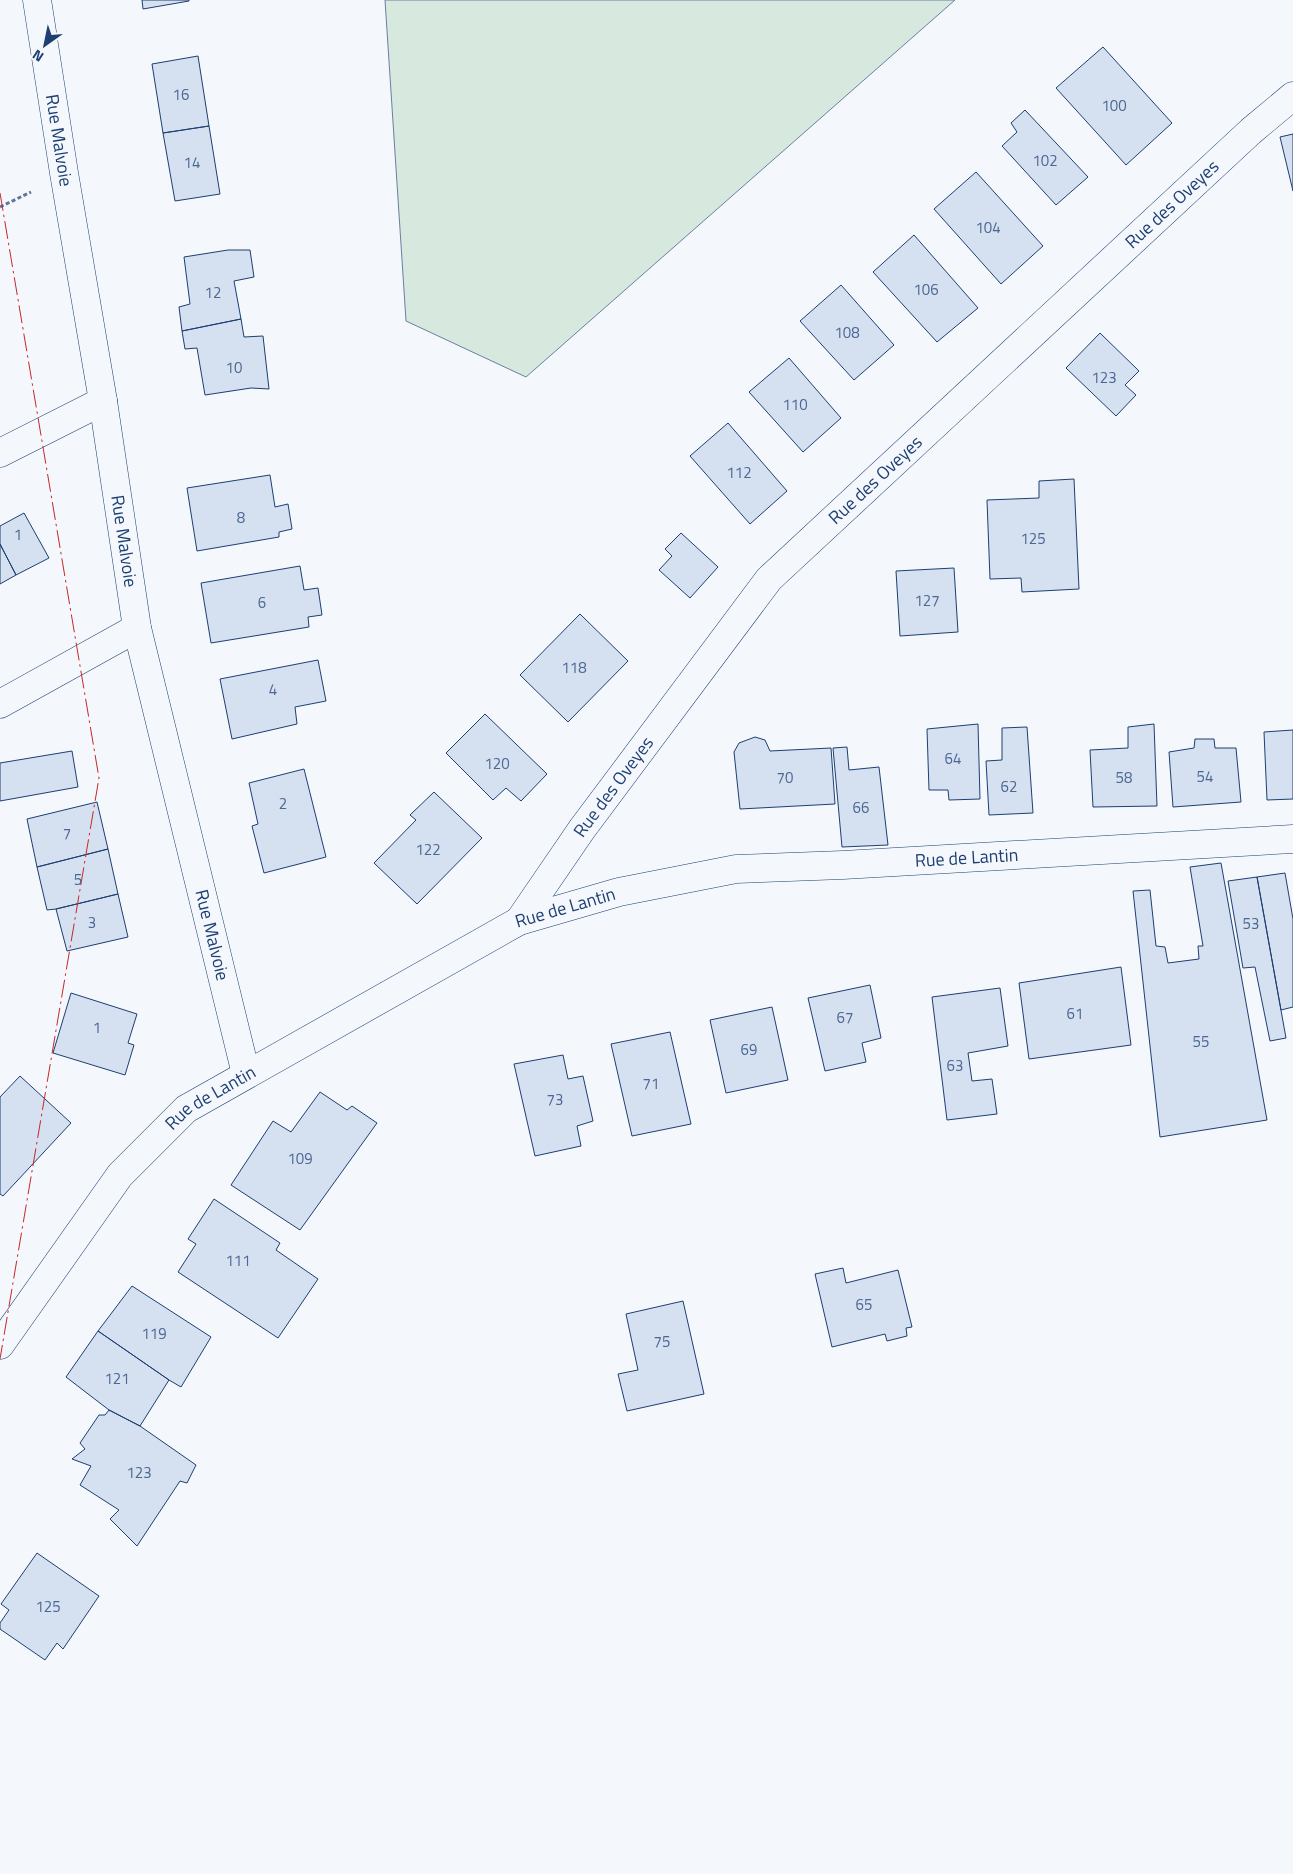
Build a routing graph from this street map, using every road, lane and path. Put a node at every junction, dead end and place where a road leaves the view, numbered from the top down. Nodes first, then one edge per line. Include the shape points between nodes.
1 (37, 0) edge
2 (1293, 96) edge
3 (103, 401) junction
4 (0, 453) edge
5 (138, 628) junction
6 (0, 704) edge
7 (1293, 839) edge
8 (519, 921) junction
9 (246, 1074) junction
10 (0, 1345) edge

1 - 3 street, Rue Malvoie
2 - 8 street, Rue des Oveyes via 1251,131 769,579 582,829
3 - 4 street
3 - 5 street, Rue Malvoie
5 - 6 street
5 - 9 street, Rue Malvoie
7 - 8 street, Rue de Lantin via 736,869 619,892
8 - 9 street, Rue de Lantin
9 - 10 street, Rue de Lantin via 186,1109 120,1175

